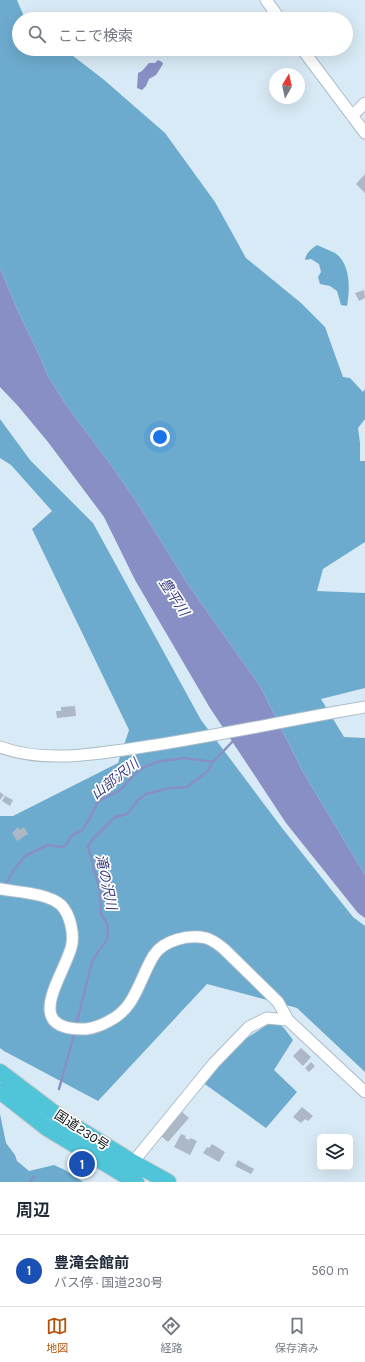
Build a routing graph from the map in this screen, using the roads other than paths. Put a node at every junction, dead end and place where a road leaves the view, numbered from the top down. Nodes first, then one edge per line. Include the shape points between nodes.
1 (266, 0) edge
2 (275, 12) edge
3 (307, 56) edge
4 (365, 103) edge
5 (352, 116) junction
6 (365, 133) edge
7 (365, 707) edge
8 (0, 747) edge
9 (3, 889) edge
10 (288, 1020) junction
11 (0, 1072) edge
12 (0, 1090) edge
13 (365, 1092) edge
14 (128, 1175) edge
15 (168, 1182) edge

1 - 2 street
3 - 5 street
4 - 5 street
5 - 6 street
7 - 8 street via 114,751 54,756
9 - 10 street via 49,898 60,905 68,915 72,946 49,1003 52,1018 57,1024 68,1028 87,1029 116,1018 132,1001 155,954 166,944 190,937 216,942 278,1002
10 - 13 street
10 - 14 street via 267,1018 249,1027 214,1063
11 - 14 highway, 国道230号 via 58,1116
12 - 14 highway, 国道230号 via 47,1128
14 - 15 highway, 国道230号

